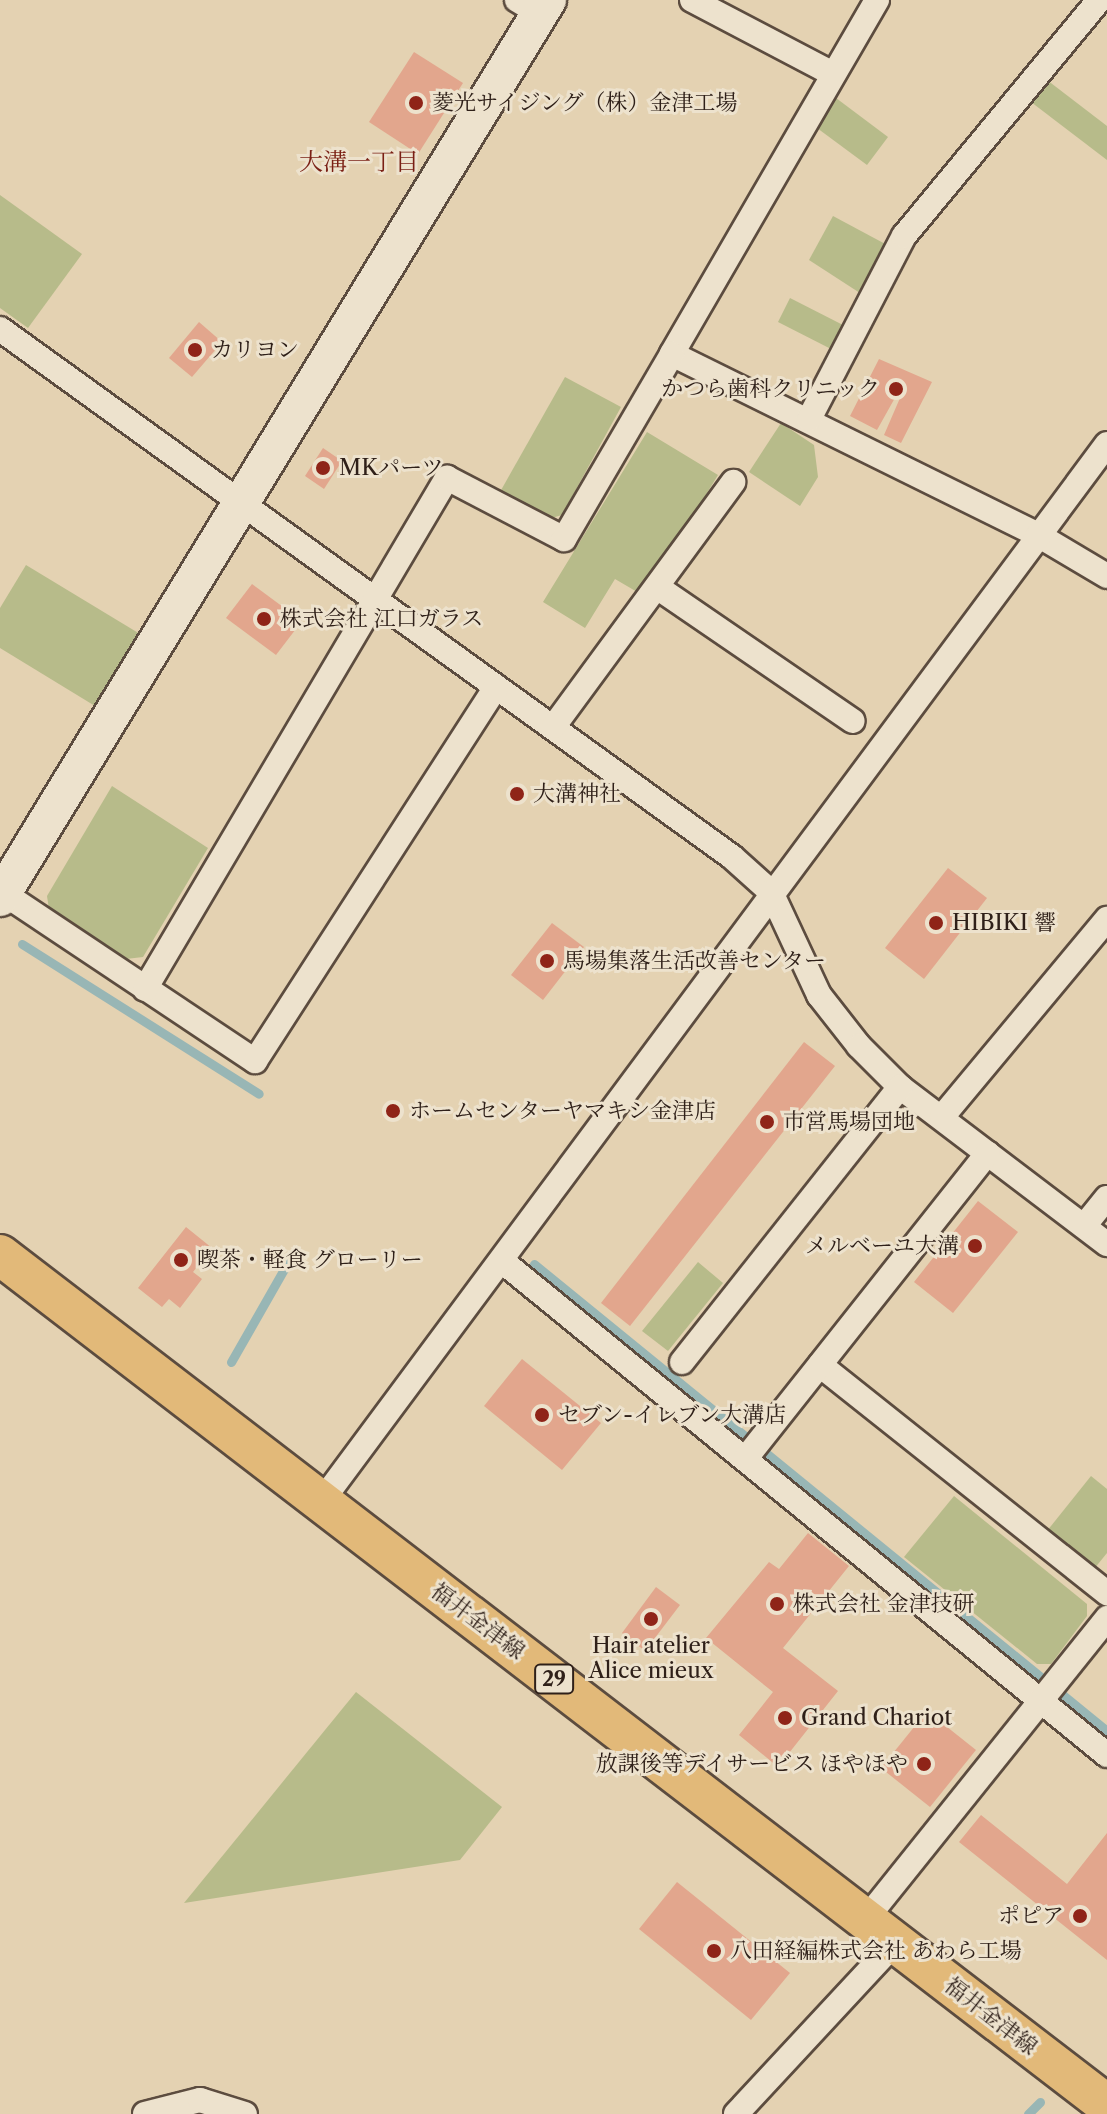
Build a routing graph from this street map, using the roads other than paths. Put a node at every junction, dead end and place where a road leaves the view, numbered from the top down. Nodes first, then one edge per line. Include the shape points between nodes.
1 (692, 0) edge
2 (877, 0) edge
3 (535, 4) edge
4 (1096, 6) edge
5 (831, 73) junction
6 (3, 340) edge
7 (672, 354) junction
8 (809, 419) junction
9 (1107, 444) edge
10 (733, 482) dead end
11 (240, 503) junction
12 (1038, 535) junction
13 (1107, 576) edge
14 (657, 587) junction
15 (371, 600) junction
16 (496, 687) junction
17 (853, 721) dead end
18 (554, 726) junction
19 (771, 892) junction
20 (2, 896) edge
21 (1107, 919) edge
22 (145, 989) junction
23 (900, 1087) junction
24 (942, 1117) junction
25 (988, 1153) junction
26 (1107, 1198) edge
27 (1084, 1226) junction
28 (1107, 1244) edge
29 (0, 1255) edge
30 (502, 1261) junction
31 (682, 1362) dead end
32 (820, 1365) junction
33 (746, 1458) junction
34 (321, 1502) junction
35 (1107, 1593) edge
36 (1107, 1618) edge
37 (1040, 1701) junction
38 (1107, 1755) edge
39 (881, 1930) junction
40 (1107, 2105) edge
41 (145, 2114) edge
42 (245, 2114) edge
43 (736, 2114) edge

1 - 5 street
2 - 5 street
3 - 11 street
4 - 8 street via 904,236
5 - 7 street
6 - 11 street
7 - 8 street
7 - 15 street via 564,539 447,478
8 - 12 street
9 - 12 street
10 - 14 street
11 - 15 street
11 - 20 street
12 - 13 street
12 - 19 street
14 - 17 street
14 - 18 street
15 - 16 street
15 - 22 street
16 - 18 street
16 - 22 street via 255,1061
18 - 19 street
19 - 23 street via 819,995
19 - 30 street
20 - 22 street
21 - 24 street
23 - 24 street
23 - 31 street
24 - 25 street
25 - 27 street
25 - 32 street
26 - 27 street
27 - 28 street
29 - 34 main road, 福井金津線 / 29
30 - 33 street
30 - 34 street
32 - 33 street
32 - 35 street
33 - 37 street
34 - 39 main road, 福井金津線 / 29
36 - 37 street
37 - 38 street
37 - 39 street
39 - 40 main road, 福井金津線 / 29
39 - 43 street
41 - 42 street via 200,2100

